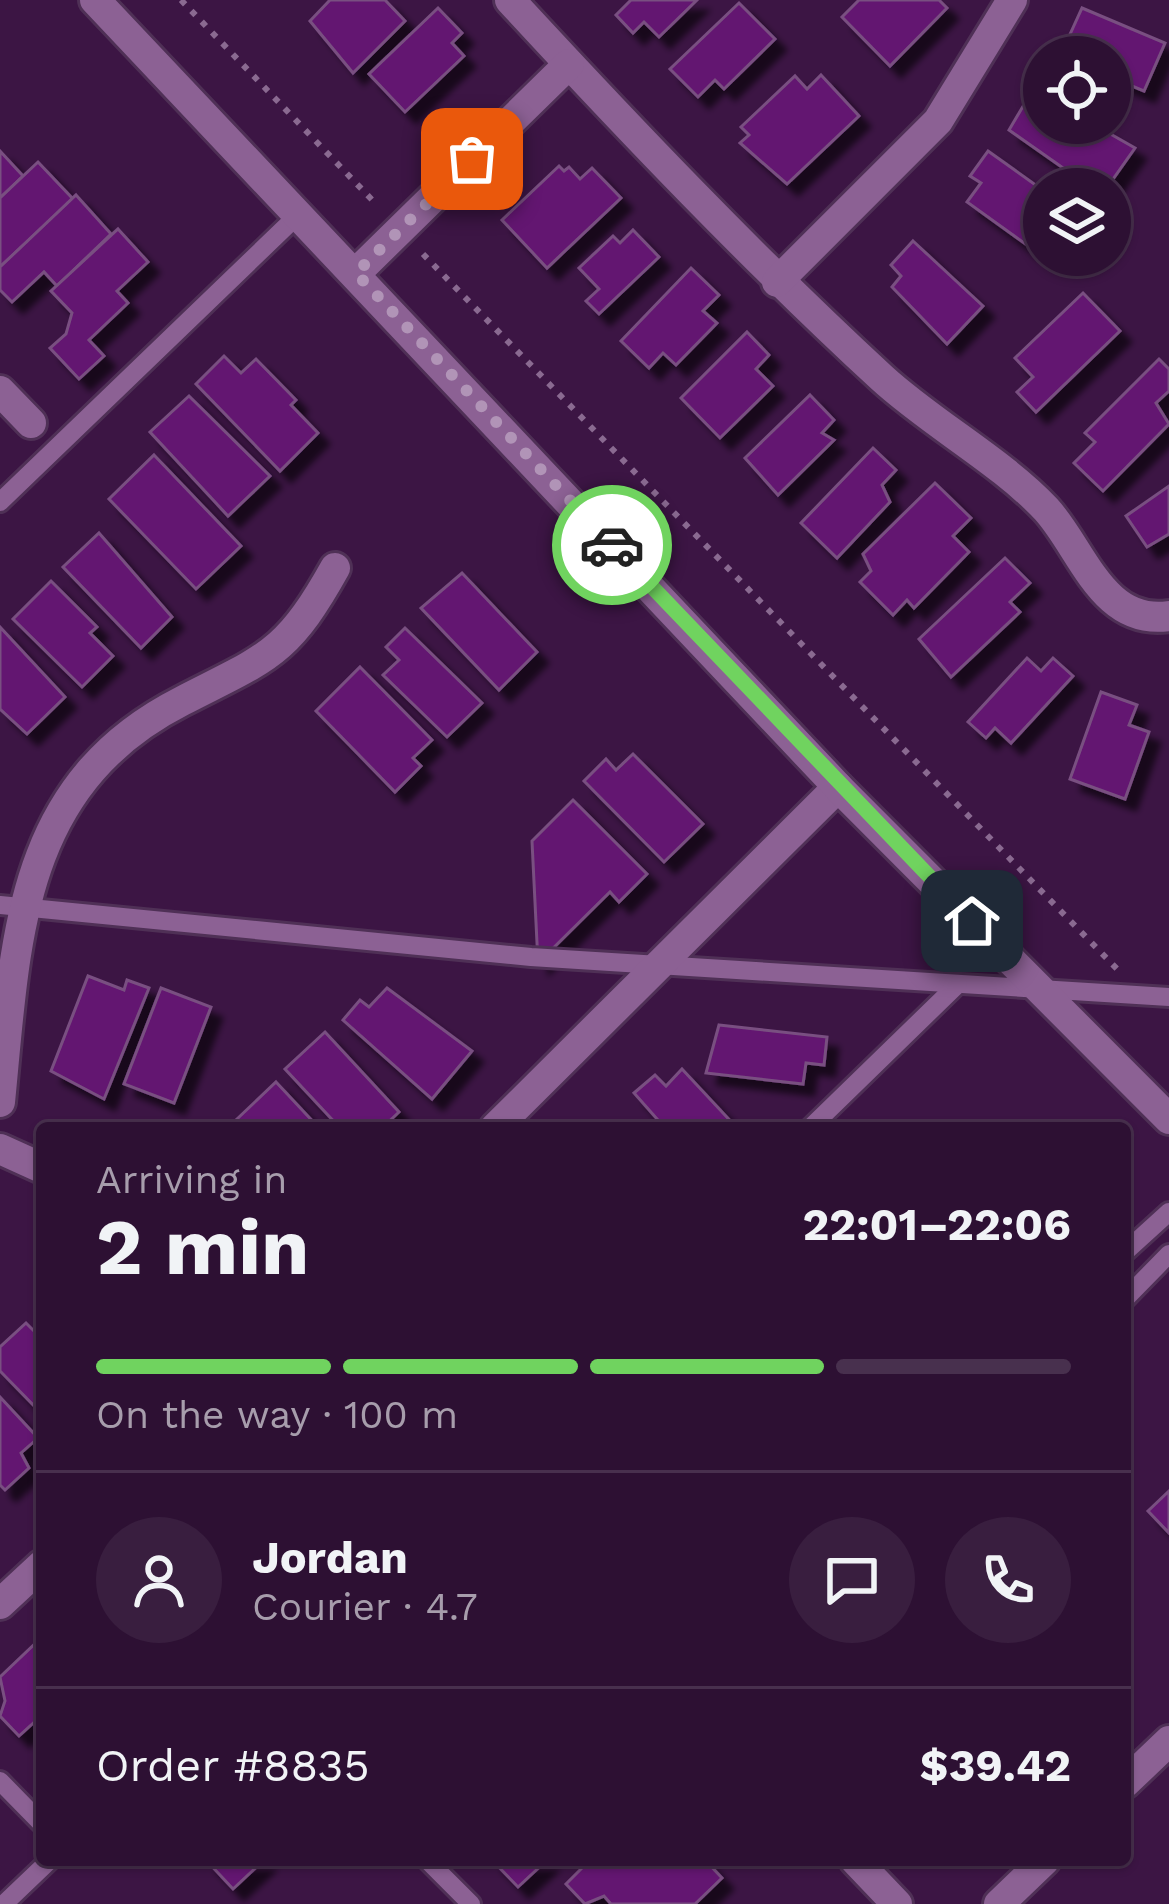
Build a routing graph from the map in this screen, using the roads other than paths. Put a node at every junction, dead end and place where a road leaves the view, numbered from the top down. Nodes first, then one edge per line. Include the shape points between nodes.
1 (95, 0) edge
2 (510, 0) edge
3 (1012, 0) edge
4 (569, 64) junction
5 (300, 213) junction
6 (356, 273) junction
7 (777, 282) junction
8 (0, 391) edge
9 (31, 424) dead end
10 (0, 502) edge
11 (335, 568) dead end
12 (1153, 623) edge
13 (838, 787) junction
14 (11, 906) edge
15 (659, 965) junction
16 (958, 983) junction
17 (1039, 988) junction
18 (1169, 998) edge
19 (0, 1102) edge
20 (1169, 1119) edge
21 (500, 1122) edge
22 (816, 1122) edge
23 (0, 1150) edge
24 (36, 1165) edge
25 (1169, 1212) edge
26 (1131, 1247) edge
27 (1169, 1254) edge
28 (1131, 1292) edge
29 (36, 1571) edge
30 (0, 1604) edge
31 (1169, 1741) edge
32 (1131, 1777) edge
33 (0, 1781) edge
34 (36, 1818) edge
35 (44, 1866) edge
36 (433, 1866) edge
37 (861, 1866) edge
38 (1039, 1866) edge
39 (4, 1904) edge
40 (471, 1904) edge
41 (897, 1904) edge
42 (999, 1904) edge

1 - 5 street
2 - 4 street
3 - 7 street via 938,121
4 - 6 street
4 - 7 street
5 - 6 street
5 - 10 lane
6 - 13 street
7 - 12 street via 910,404 1045,508 1105,594
8 - 9 street
11 - 14 street via 302,628 104,757 62,807
13 - 15 street
13 - 17 street
14 - 15 lane
14 - 19 street
15 - 16 lane
15 - 21 street
16 - 17 lane
16 - 22 lane
17 - 18 lane
17 - 20 street
23 - 24 street
25 - 26 lane
27 - 28 lane
29 - 30 street
31 - 32 street
33 - 34 lane
35 - 39 lane
36 - 40 lane
37 - 41 street
38 - 42 street

